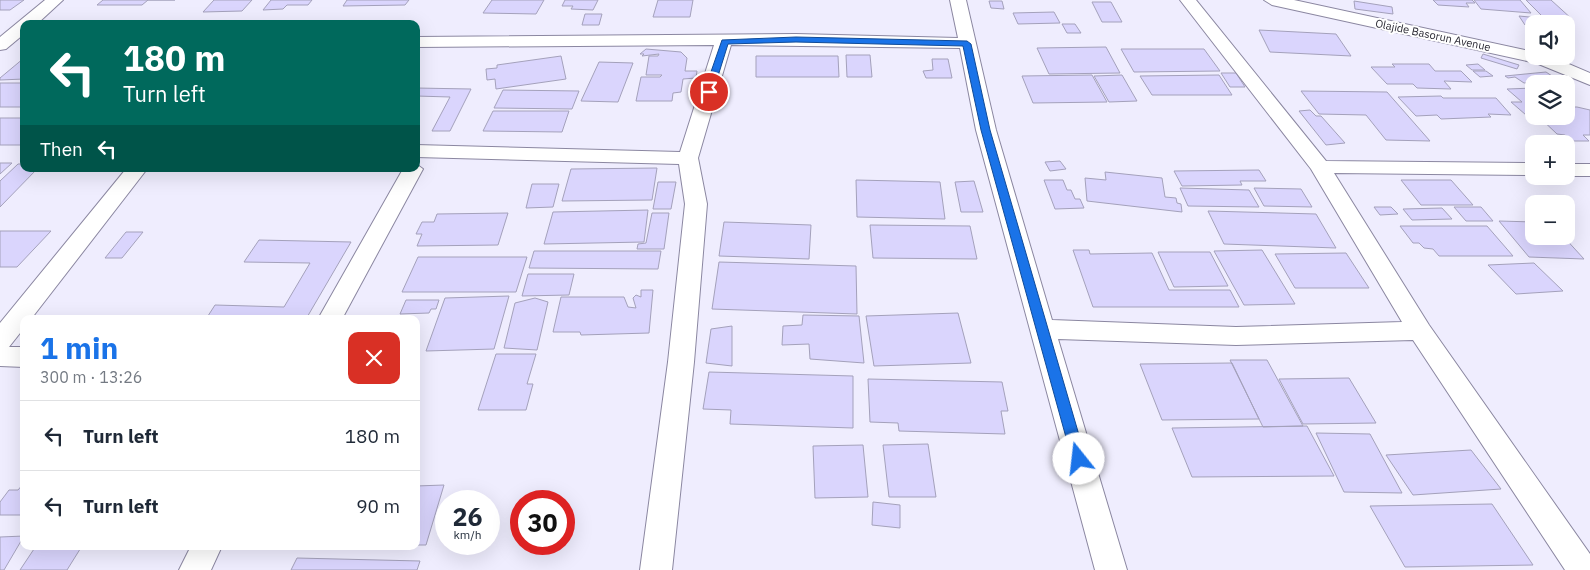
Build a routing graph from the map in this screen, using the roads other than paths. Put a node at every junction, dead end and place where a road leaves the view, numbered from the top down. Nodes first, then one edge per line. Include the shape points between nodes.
1 (55, 0) edge
2 (958, 0) edge
3 (1188, 0) edge
4 (1272, 0) edge
5 (33, 20) edge
6 (724, 41) junction
7 (420, 42) edge
8 (967, 44) junction
9 (1587, 77) edge
10 (688, 158) junction
11 (420, 159) edge
12 (1320, 167) junction
13 (1525, 169) edge
14 (1575, 170) edge
15 (1590, 170) edge
16 (135, 172) edge
17 (410, 172) edge
18 (20, 315) edge
19 (20, 315) edge
20 (332, 315) edge
21 (1043, 329) junction
22 (1420, 331) junction
23 (0, 340) edge
24 (0, 356) edge
25 (20, 357) edge
26 (205, 550) edge
27 (196, 570) edge
28 (656, 570) edge
29 (1110, 570) edge
30 (1583, 570) edge

1 - 5 street
2 - 8 street
3 - 12 street
4 - 9 street, Olajide Basorun Avenue via 1541,60
6 - 7 street
6 - 8 street via 796,39
6 - 10 street
8 - 21 street via 986,130
10 - 11 street
10 - 28 street via 696,204
12 - 13 street
12 - 22 street
14 - 15 street
16 - 18 street
17 - 20 street
19 - 23 street
21 - 22 street via 1236,336
21 - 29 street
22 - 30 street
24 - 25 street
26 - 27 street

